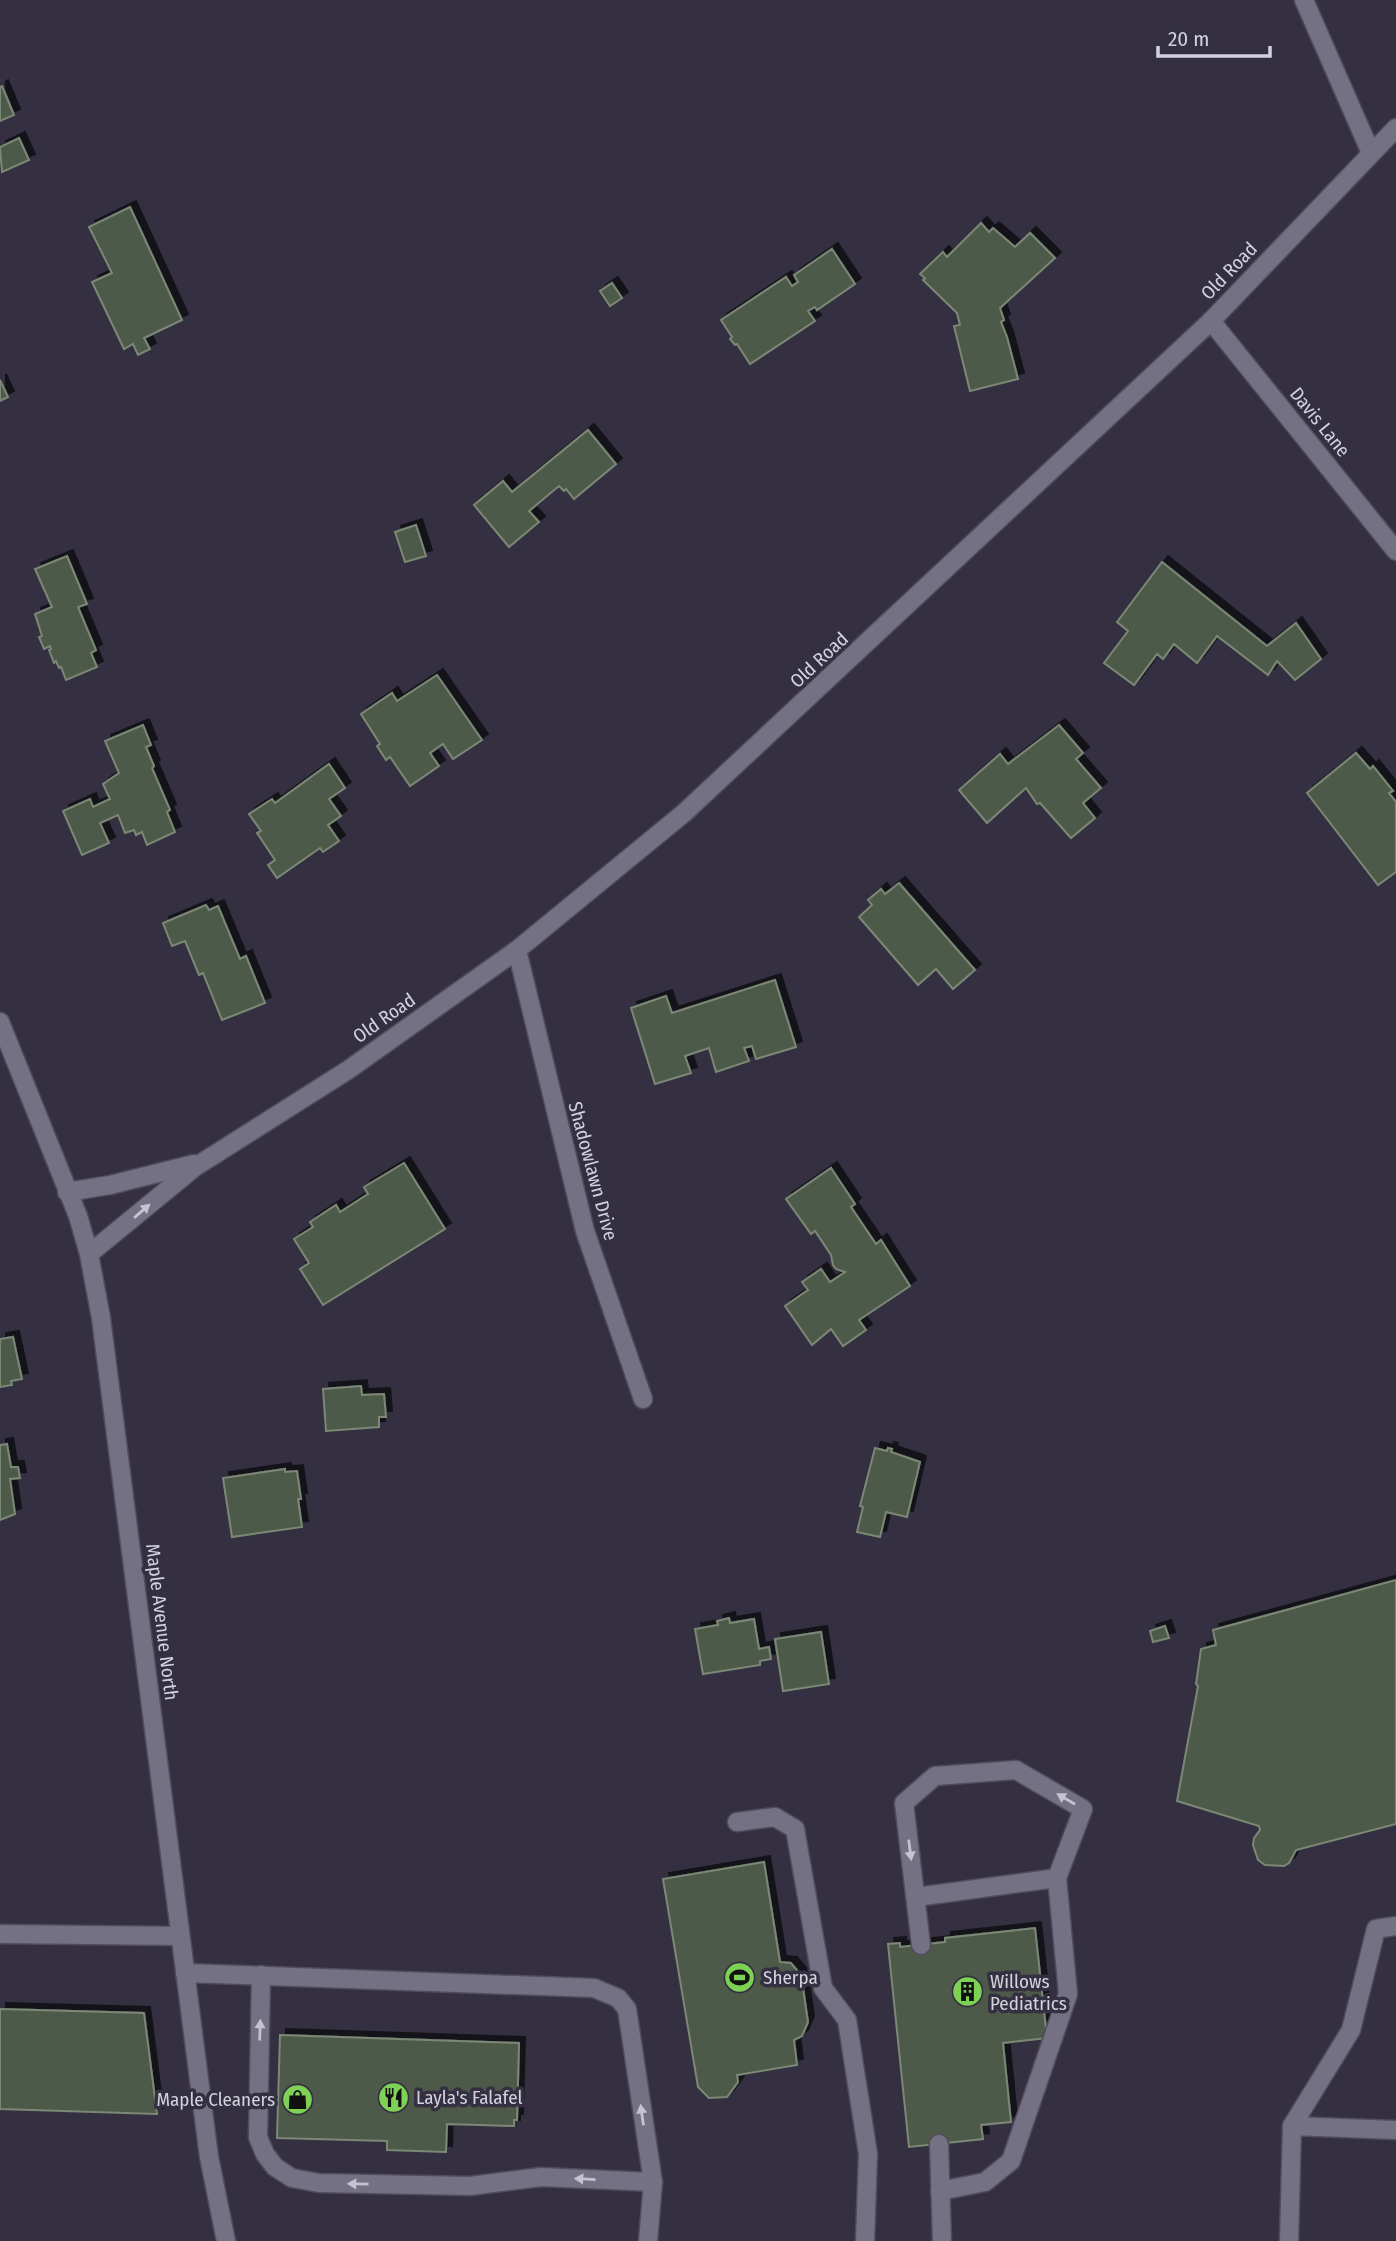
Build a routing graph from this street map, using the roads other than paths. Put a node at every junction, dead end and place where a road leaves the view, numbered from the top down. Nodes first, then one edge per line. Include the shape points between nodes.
1 (1304, 0) edge
2 (1396, 128) edge
3 (1371, 153) junction
4 (1211, 321) junction
5 (1396, 551) edge
6 (517, 950) junction
7 (0, 1022) edge
8 (213, 1155) junction
9 (67, 1192) junction
10 (89, 1254) junction
11 (643, 1399) dead end
12 (737, 1822) dead end
13 (1056, 1878) junction
14 (916, 1897) junction
15 (1396, 1926) edge
16 (0, 1934) edge
17 (180, 1936) junction
18 (921, 1945) dead end
19 (185, 1973) junction
20 (261, 1975) junction
21 (1292, 2126) junction
22 (1396, 2130) edge
23 (939, 2144) dead end
24 (653, 2182) junction
25 (940, 2191) junction
26 (226, 2241) edge
27 (648, 2241) edge
28 (865, 2241) edge
29 (942, 2241) edge
30 (1289, 2241) edge

1 - 3 street
2 - 3 street, Old Road
3 - 4 street, Old Road
4 - 5 street, Davis Lane
4 - 6 street, Old Road via 684,813
6 - 8 street, Old Road via 348,1070
6 - 11 street, Shadowlawn Drive via 585,1231
7 - 9 street, Maple Avenue North
8 - 9 street, Old Road via 193,1164
10 -> 8 street, Old Road
9 - 10 street, Maple Avenue North
10 - 17 street, Maple Avenue North via 111,1384
12 - 28 street via 775,1817 795,1829 822,1988 847,2020 868,2154
13 - 14 street
13 -> 14 street via 1083,1809 1016,1770 935,1776 904,1803
13 - 25 street via 1068,1994 1011,2161 985,2182
14 - 18 street
15 - 21 street via 1376,1929 1351,2030
16 - 17 street
17 - 19 street, Maple Avenue North
19 - 20 street
19 - 26 street, Maple Avenue North via 209,2157
24 -> 20 street via 627,2009 618,1998 594,1988
24 -> 20 street via 541,2177 470,2186 319,2183 292,2178 270,2160 258,2137
21 - 22 street
21 - 30 street
23 - 25 street
24 - 27 street
25 - 29 street

